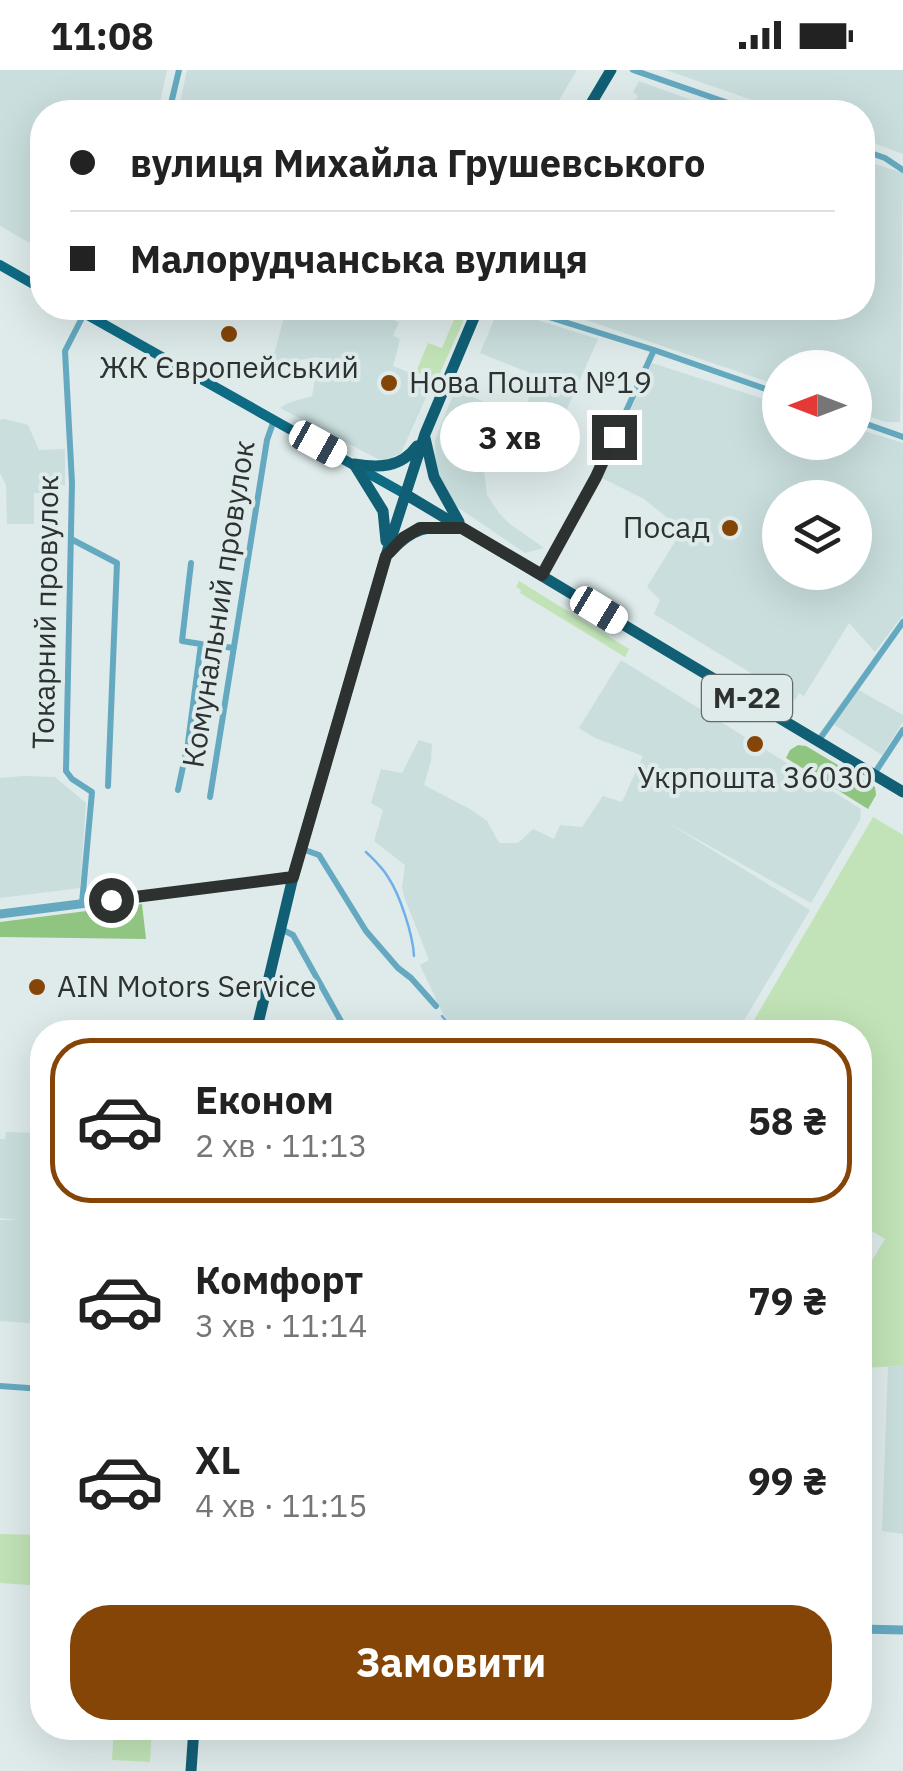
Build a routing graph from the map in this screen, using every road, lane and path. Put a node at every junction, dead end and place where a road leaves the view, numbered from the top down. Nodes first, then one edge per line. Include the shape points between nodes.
1 (179, 70) edge
2 (611, 70) edge
3 (633, 70) edge
4 (172, 100) edge
5 (593, 100) edge
6 (719, 100) edge
7 (875, 155) edge
8 (903, 170) edge
9 (0, 264) edge
10 (30, 282) edge
11 (76, 320) edge
12 (97, 320) edge
13 (104, 320) edge
14 (473, 320) edge
15 (558, 320) edge
16 (102, 323) junction
17 (654, 350) junction
18 (762, 388) edge
19 (274, 420) junction
20 (872, 426) edge
21 (425, 434) junction
22 (903, 436) edge
23 (354, 464) junction
24 (405, 494) junction
25 (462, 528) junction
26 (72, 539) junction
27 (386, 556) junction
28 (190, 563) dead end
29 (542, 575) junction
30 (903, 622) edge
31 (201, 644) junction
32 (234, 648) junction
33 (903, 730) edge
34 (818, 741) junction
35 (874, 774) junction
36 (108, 786) dead end
37 (178, 790) dead end
38 (903, 792) edge
39 (210, 797) dead end
40 (301, 849) junction
41 (293, 877) junction
42 (82, 903) junction
43 (0, 914) edge
44 (280, 928) junction
45 (436, 1006) dead end
46 (259, 1020) edge
47 (341, 1020) edge
48 (0, 1386) edge
49 (30, 1388) edge
50 (872, 1629) edge
51 (903, 1630) edge
52 (193, 1740) edge
53 (191, 1771) edge

1 - 4 street
2 - 5 highway
3 - 6 street
7 - 8 street
9 - 10 main road
11 - 26 street, Токарний провулок via 65,351
12 - 16 main road
13 - 16 street
14 - 21 highway
15 - 17 street
16 - 19 main road
17 - 18 street
17 - 29 street
19 - 23 main road
19 - 32 street, Комунальний провулок
20 - 22 street
21 - 23 highway via 400,462
21 - 24 highway
21 - 25 highway via 434,477
23 - 24 main road
23 - 27 highway via 383,511
24 - 25 highway, М-22
24 - 27 highway
25 - 27 highway via 420,528
25 - 29 highway, М-22
26 - 36 street via 118,562
26 - 42 street, Токарний провулок via 66,771 92,792
27 - 40 highway
28 - 31 street via 182,641
29 - 34 highway, М-22
30 - 34 street
31 - 32 street
31 - 37 street
32 - 39 street, Комунальний провулок
33 - 35 street
34 - 35 highway, М-22
35 - 38 highway, М-22
40 - 41 highway
40 - 45 street via 319,854 366,931
41 - 42 street
41 - 44 highway
42 - 43 street
44 - 46 highway
44 - 47 street via 293,935
48 - 49 street
50 - 51 street
52 - 53 highway

